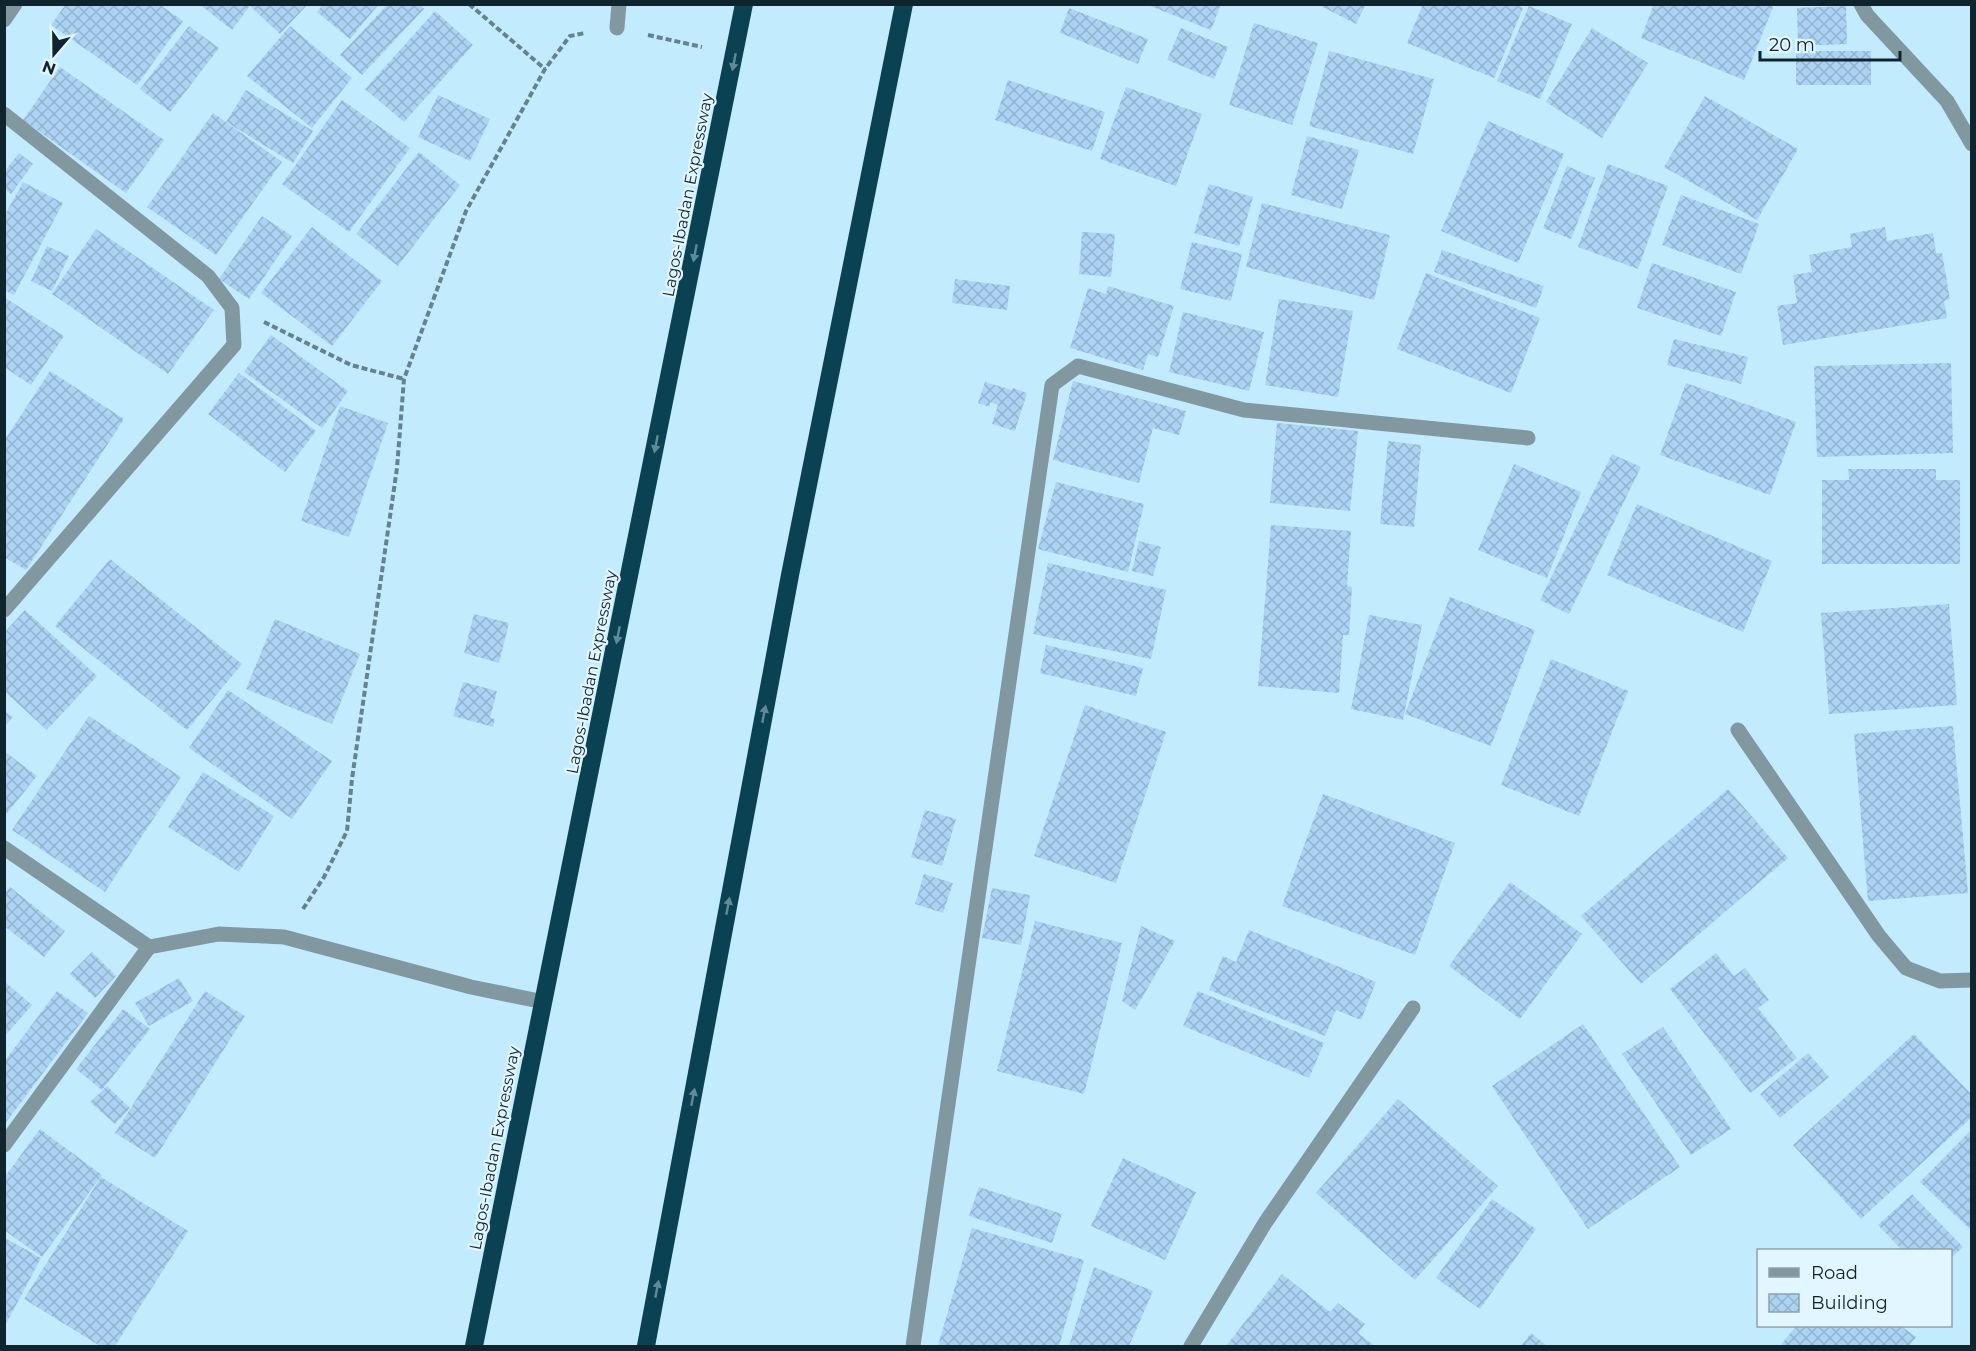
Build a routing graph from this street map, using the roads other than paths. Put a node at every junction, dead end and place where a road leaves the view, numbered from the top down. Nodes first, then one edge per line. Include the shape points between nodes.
1 (15, 4) edge
2 (619, 4) edge
3 (744, 4) edge
4 (904, 4) edge
5 (1861, 4) edge
6 (5, 19) edge
7 (617, 28) road end
8 (4, 114) edge
9 (1971, 144) edge
10 (1528, 438) dead end
11 (4, 610) edge
12 (1738, 730) dead end
13 (4, 848) edge
14 (149, 947) junction
15 (1971, 980) edge
16 (544, 1002) junction
17 (1413, 1008) dead end
18 (4, 1145) edge
19 (474, 1347) edge
20 (646, 1347) edge
21 (914, 1347) edge
22 (1191, 1347) edge

1 - 6 street
2 - 7 street
3 -> 16 highway, Lagos-Ibadan Expressway
20 -> 4 highway via 790,575
5 - 9 street via 1947,101
8 - 11 street via 208,276 232,308 234,345
10 - 21 street via 1244,410 1078,366 1052,386
12 - 15 street via 1879,936 1906,968 1940,981
13 - 14 street
14 - 16 street via 219,934 284,937 471,987
14 - 18 street
16 - 19 highway, Lagos-Ibadan Expressway
17 - 22 street via 1265,1223

